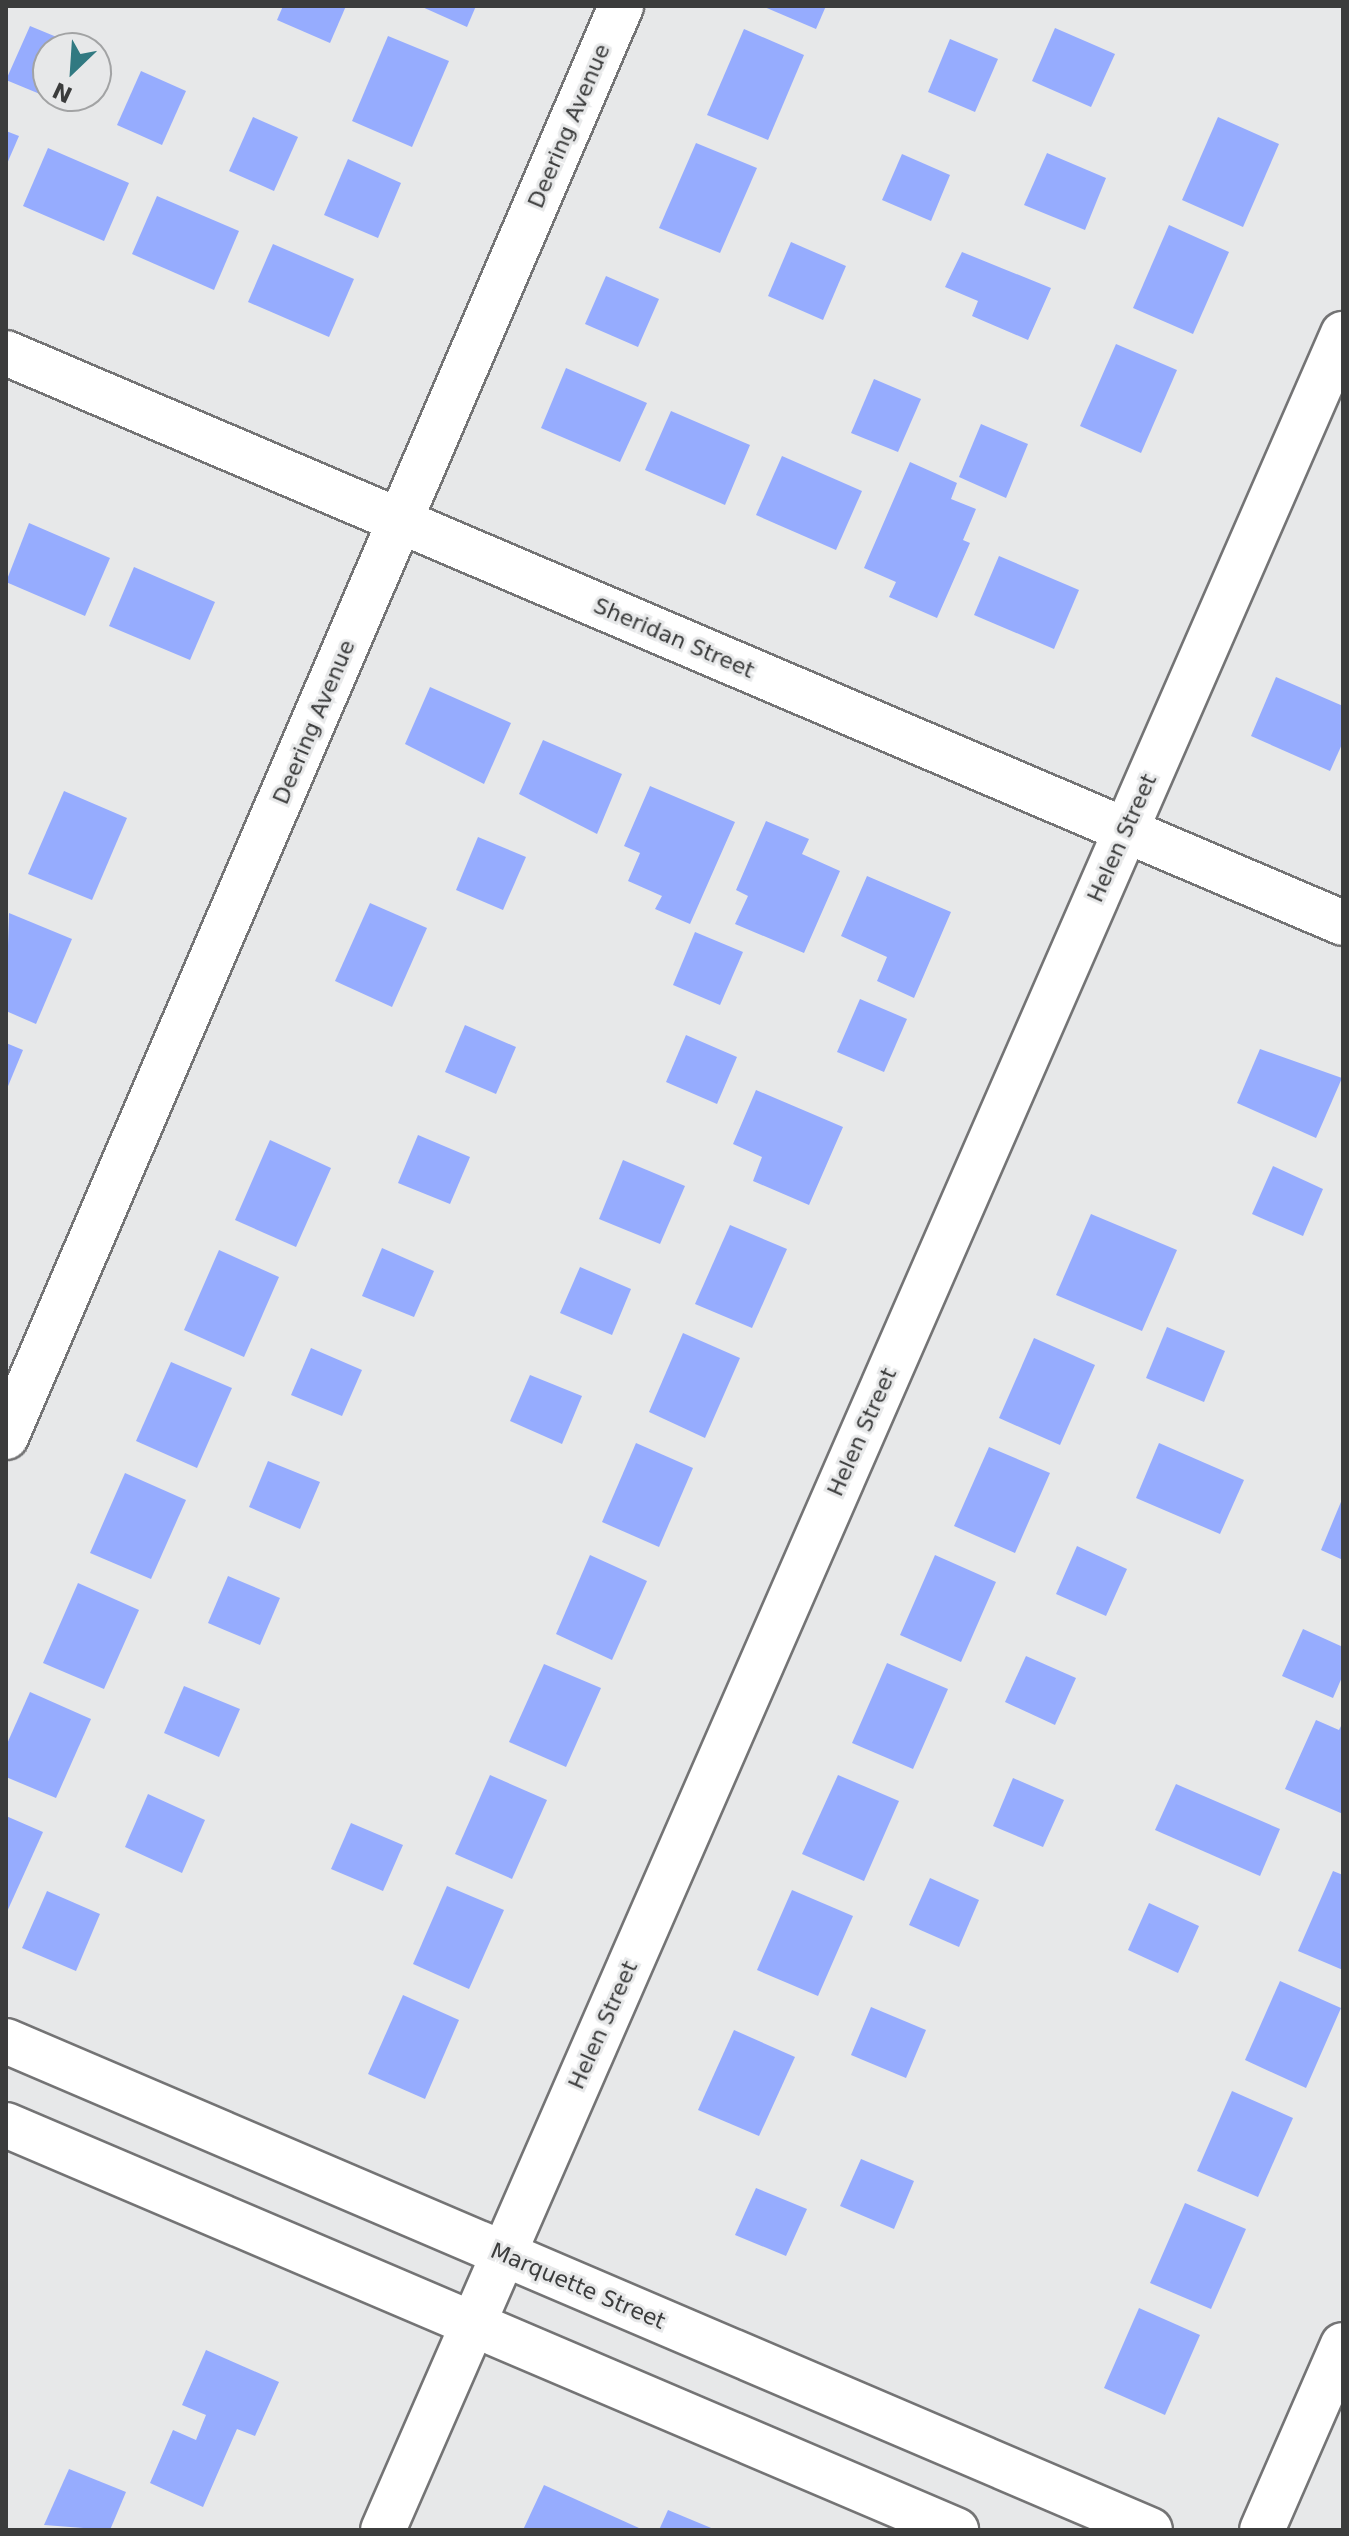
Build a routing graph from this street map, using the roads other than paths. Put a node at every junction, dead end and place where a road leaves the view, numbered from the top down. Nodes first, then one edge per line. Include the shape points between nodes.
1 (621, 6) edge
2 (1343, 334) edge
3 (6, 353) edge
4 (400, 522) junction
5 (1125, 830) junction
6 (1343, 923) edge
7 (6, 1437) edge
8 (6, 2041) edge
9 (6, 2125) edge
10 (503, 2254) junction
11 (473, 2324) junction
12 (1343, 2345) edge
13 (383, 2530) edge
14 (956, 2530) edge
15 (1150, 2530) edge
16 (1262, 2530) edge

1 - 4 street, Deering Avenue
2 - 5 street, Helen Street
3 - 4 street, Sheridan Street
4 - 5 street, Sheridan Street
4 - 7 street, Deering Avenue
5 - 6 street, Sheridan Street
5 - 10 street, Helen Street
8 - 10 street, Marquette Street
9 - 11 street
10 - 11 street, Helen Street
10 - 15 street, Marquette Street
11 - 13 street, Helen Street
11 - 14 street
12 - 16 street

